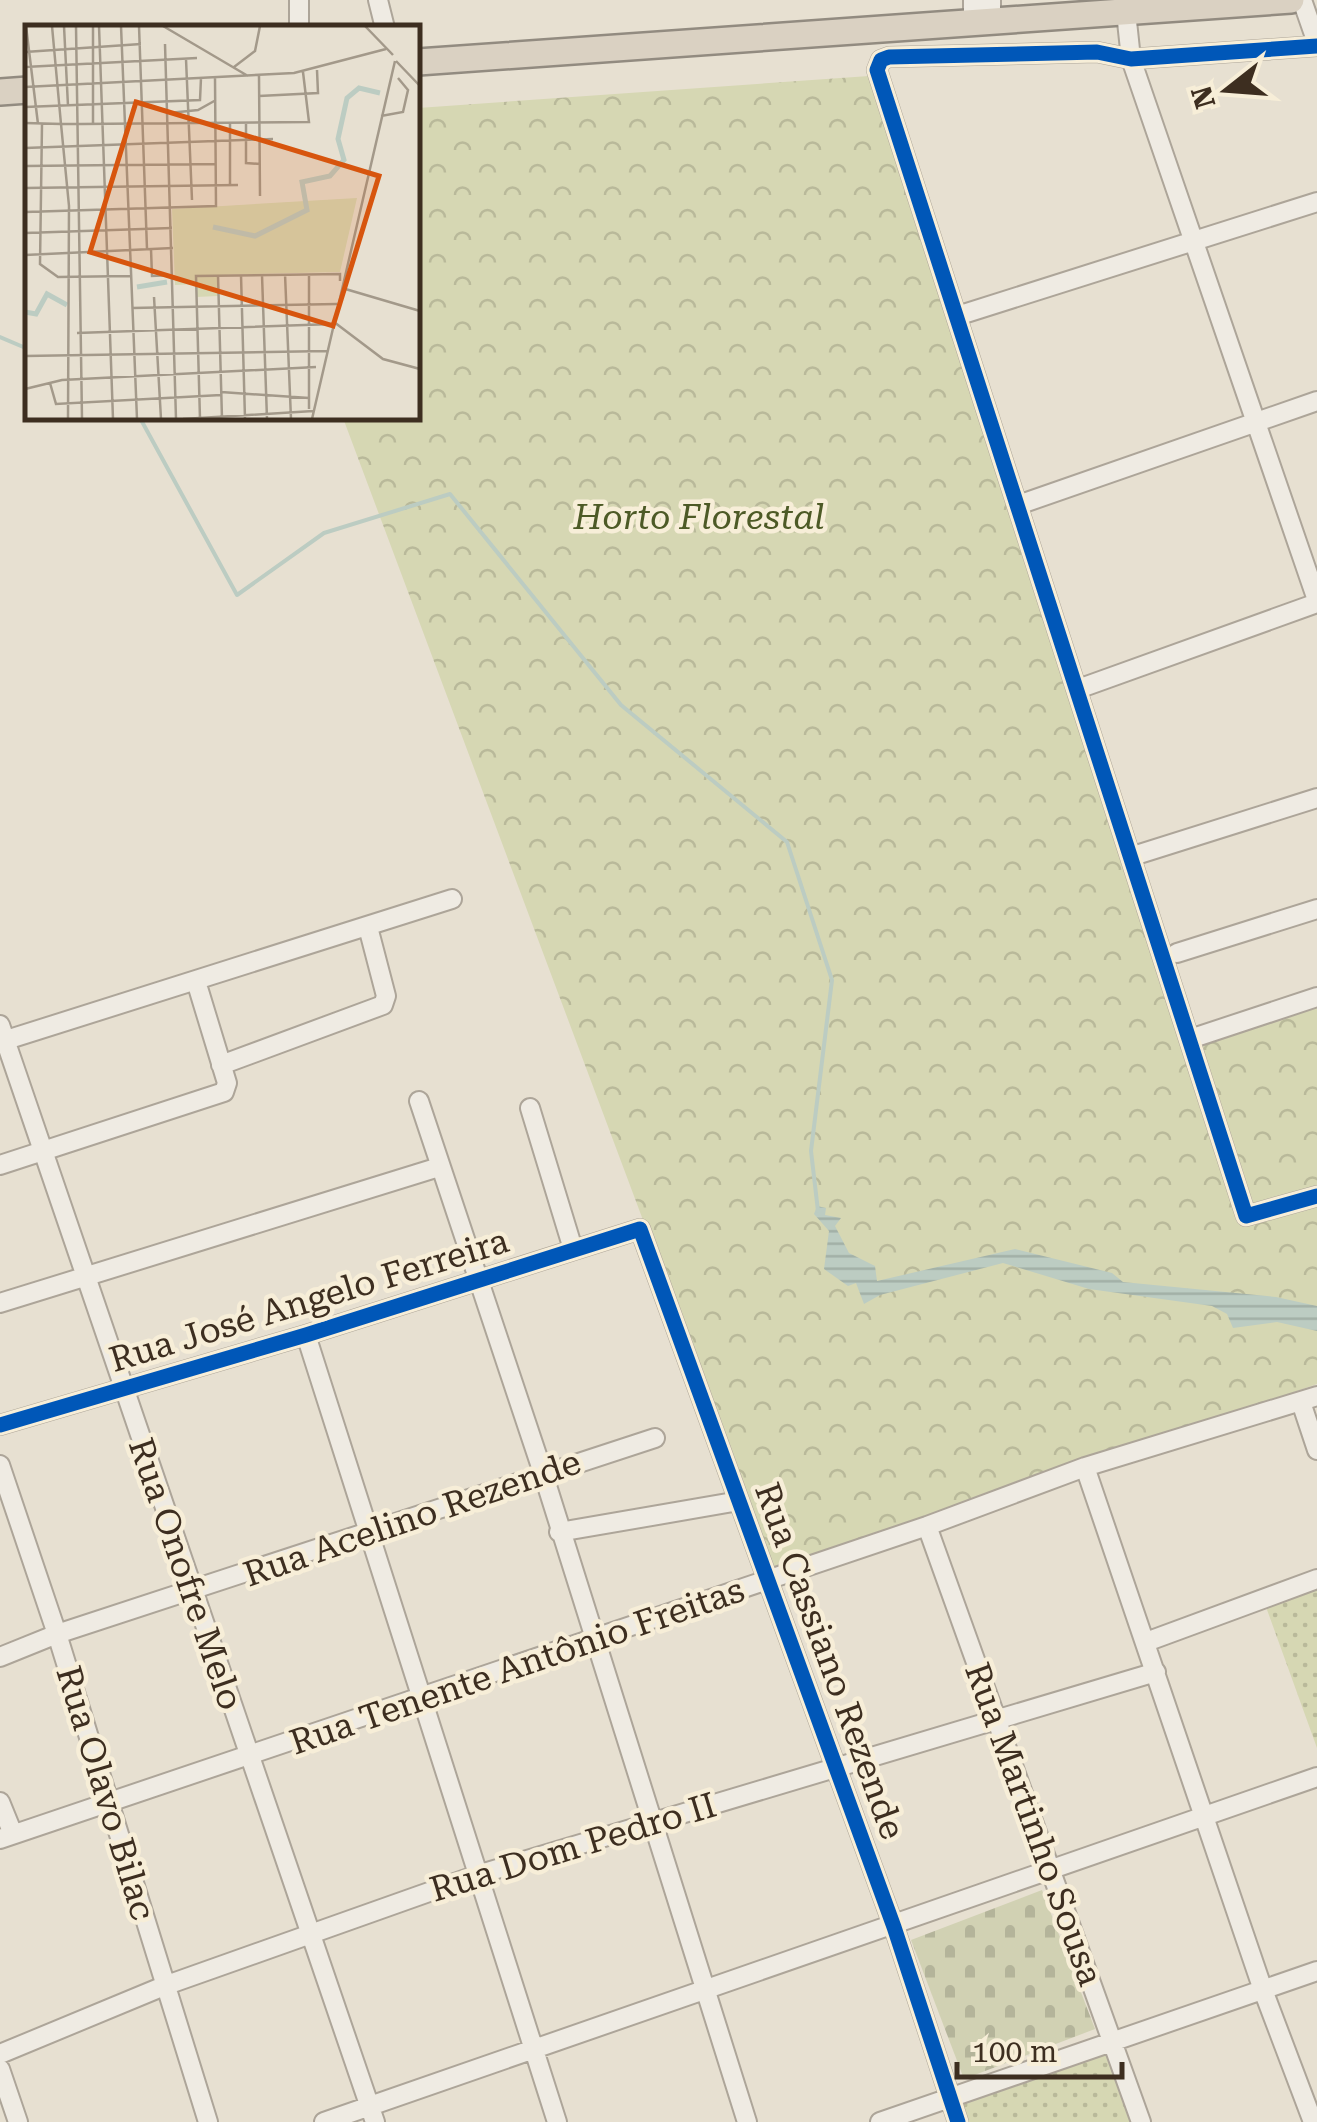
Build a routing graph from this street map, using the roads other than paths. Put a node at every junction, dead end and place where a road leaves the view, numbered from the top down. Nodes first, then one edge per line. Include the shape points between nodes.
1 (299, 0) edge
2 (378, 0) edge
3 (1286, 0) edge
4 (1302, 0) edge
5 (982, 10) edge
6 (1126, 12) junction
7 (300, 25) edge
8 (384, 25) edge
9 (1317, 44) edge
10 (1132, 59) junction
11 (420, 62) edge
12 (25, 90) edge
13 (0, 92) edge
14 (1317, 202) edge
15 (1192, 243) junction
16 (957, 316) junction
17 (1317, 401) edge
18 (1254, 422) junction
19 (1018, 506) junction
20 (1317, 602) edge
21 (1078, 689) junction
22 (1317, 798) edge
23 (1134, 856) junction
24 (452, 899) dead end
25 (1317, 908) edge
26 (368, 927) junction
27 (1177, 953) dead end
28 (196, 981) junction
29 (1317, 997) edge
30 (2, 1036) edge
31 (1190, 1038) junction
32 (221, 1064) junction
33 (418, 1101) dead end
34 (530, 1108) dead end
35 (42, 1153) junction
36 (0, 1165) edge
37 (440, 1167) junction
38 (1317, 1196) edge
39 (635, 1230) joint
40 (573, 1249) junction
41 (85, 1276) junction
42 (479, 1278) junction
43 (0, 1303) edge
44 (306, 1335) junction
45 (124, 1390) junction
46 (1309, 1399) edge
47 (0, 1425) edge
48 (655, 1438) dead end
49 (1317, 1450) edge
50 (0, 1465) edge
51 (1085, 1466) junction
52 (543, 1472) junction
53 (739, 1500) junction
54 (927, 1526) junction
55 (560, 1532) junction
56 (372, 1534) junction
57 (1317, 1579) edge
58 (769, 1580) junction
59 (193, 1592) junction
60 (57, 1634) junction
61 (593, 1636) junction
62 (1146, 1642) junction
63 (0, 1658) edge
64 (1156, 1672) junction
65 (421, 1696) junction
66 (997, 1720) junction
67 (248, 1758) junction
68 (836, 1768) junction
69 (1317, 1777) edge
70 (108, 1801) junction
71 (0, 1802) edge
72 (1205, 1816) junction
73 (651, 1821) junction
74 (6, 1836) edge
75 (1050, 1869) junction
76 (477, 1875) junction
77 (894, 1927) junction
78 (309, 1932) junction
79 (1317, 1971) edge
80 (164, 1986) junction
81 (1263, 1990) junction
82 (703, 1991) junction
83 (1112, 2042) junction
84 (533, 2050) junction
85 (0, 2054) edge
86 (0, 2069) edge
87 (950, 2098) junction
88 (372, 2114) edge
89 (18, 2122) edge
90 (208, 2122) edge
91 (324, 2122) edge
92 (557, 2122) edge
93 (747, 2122) edge
94 (880, 2122) edge
95 (958, 2122) edge
96 (1140, 2122) edge
97 (1313, 2122) edge

1 - 7 street
2 - 8 street
3 - 6 highway
4 - 9 street
5 - 6 highway
5 - 11 highway
6 - 10 street
9 - 10 street
10 - 15 street
10 - 16 street via 1097,52 878,62
12 - 13 highway
14 - 15 street
15 - 16 street
15 - 18 street
16 - 19 street
17 - 18 street
18 - 19 street
18 - 20 street
19 - 21 street
20 - 21 street
21 - 23 street
22 - 23 street
23 - 31 street
24 - 26 street
25 - 27 street
26 - 28 street
26 - 32 street via 386,996 380,1008
28 - 30 street
28 - 32 street
29 - 31 street
30 - 35 street, Rua Onofre Melo
31 - 38 street via 1246,1216
32 - 35 street via 228,1086 220,1094
33 - 37 street
34 - 40 street
35 - 36 street
35 - 41 street, Rua Onofre Melo
37 - 41 street
37 - 42 street
39 - 40 street, Rua José Angelo Ferreira
39 - 53 street, Rua Cassiano Rezende via 644,1234
40 - 42 street, Rua José Angelo Ferreira
41 - 43 street
41 - 45 street, Rua Onofre Melo
42 - 44 street, Rua José Angelo Ferreira
42 - 52 street
44 - 45 street, Rua José Angelo Ferreira
44 - 56 street
45 - 47 street, Rua José Angelo Ferreira
45 - 59 street, Rua Onofre Melo
46 - 49 street
46 - 51 street, Rua Tenente Antônio Freitas
48 - 52 street, Rua Acelino Rezende
50 - 60 street, Rua Olavo Bilac
51 - 54 street, Rua Tenente Antônio Freitas
51 - 62 street
52 - 55 street
52 - 56 street, Rua Acelino Rezende
53 - 55 street
53 - 58 street, Rua Cassiano Rezende
54 - 58 street, Rua Tenente Antônio Freitas
54 - 66 street, Rua Martinho Sousa
55 - 61 street
56 - 59 street, Rua Acelino Rezende
56 - 65 street
57 - 62 street
58 - 61 street, Rua Tenente Antônio Freitas
58 - 68 street, Rua Cassiano Rezende
59 - 60 street, Rua Acelino Rezende
59 - 67 street, Rua Onofre Melo
60 - 63 street, Rua Acelino Rezende
60 - 70 street, Rua Olavo Bilac
61 - 65 street, Rua Tenente Antônio Freitas
61 - 73 street
62 - 64 street
64 - 66 street, Rua Dom Pedro II
64 - 72 street
65 - 67 street, Rua Tenente Antônio Freitas
65 - 76 street
66 - 68 street, Rua Dom Pedro II
66 - 75 street, Rua Martinho Sousa
67 - 70 street, Rua Tenente Antônio Freitas
67 - 78 street, Rua Onofre Melo
68 - 73 street, Rua Dom Pedro II
68 - 77 street, Rua Cassiano Rezende
69 - 72 street
70 - 74 street, Rua Tenente Antônio Freitas
70 - 80 street, Rua Olavo Bilac
71 - 74 street
72 - 75 street
72 - 81 street
73 - 76 street, Rua Dom Pedro II
73 - 82 street
75 - 77 street
75 - 83 street, Rua Martinho Sousa
76 - 78 street, Rua Dom Pedro II
76 - 84 street
77 - 82 street
77 - 87 street, Rua Cassiano Rezende
78 - 80 street, Rua Dom Pedro II
78 - 88 street, Rua Onofre Melo
79 - 81 street
80 - 85 street, Rua Dom Pedro II
80 - 90 street, Rua Olavo Bilac
81 - 83 street
81 - 97 street
82 - 84 street
82 - 93 street
83 - 87 street
83 - 96 street, Rua Martinho Sousa
84 - 88 street
84 - 92 street
86 - 89 street
87 - 94 street
87 - 95 street, Rua Cassiano Rezende
88 - 91 street

